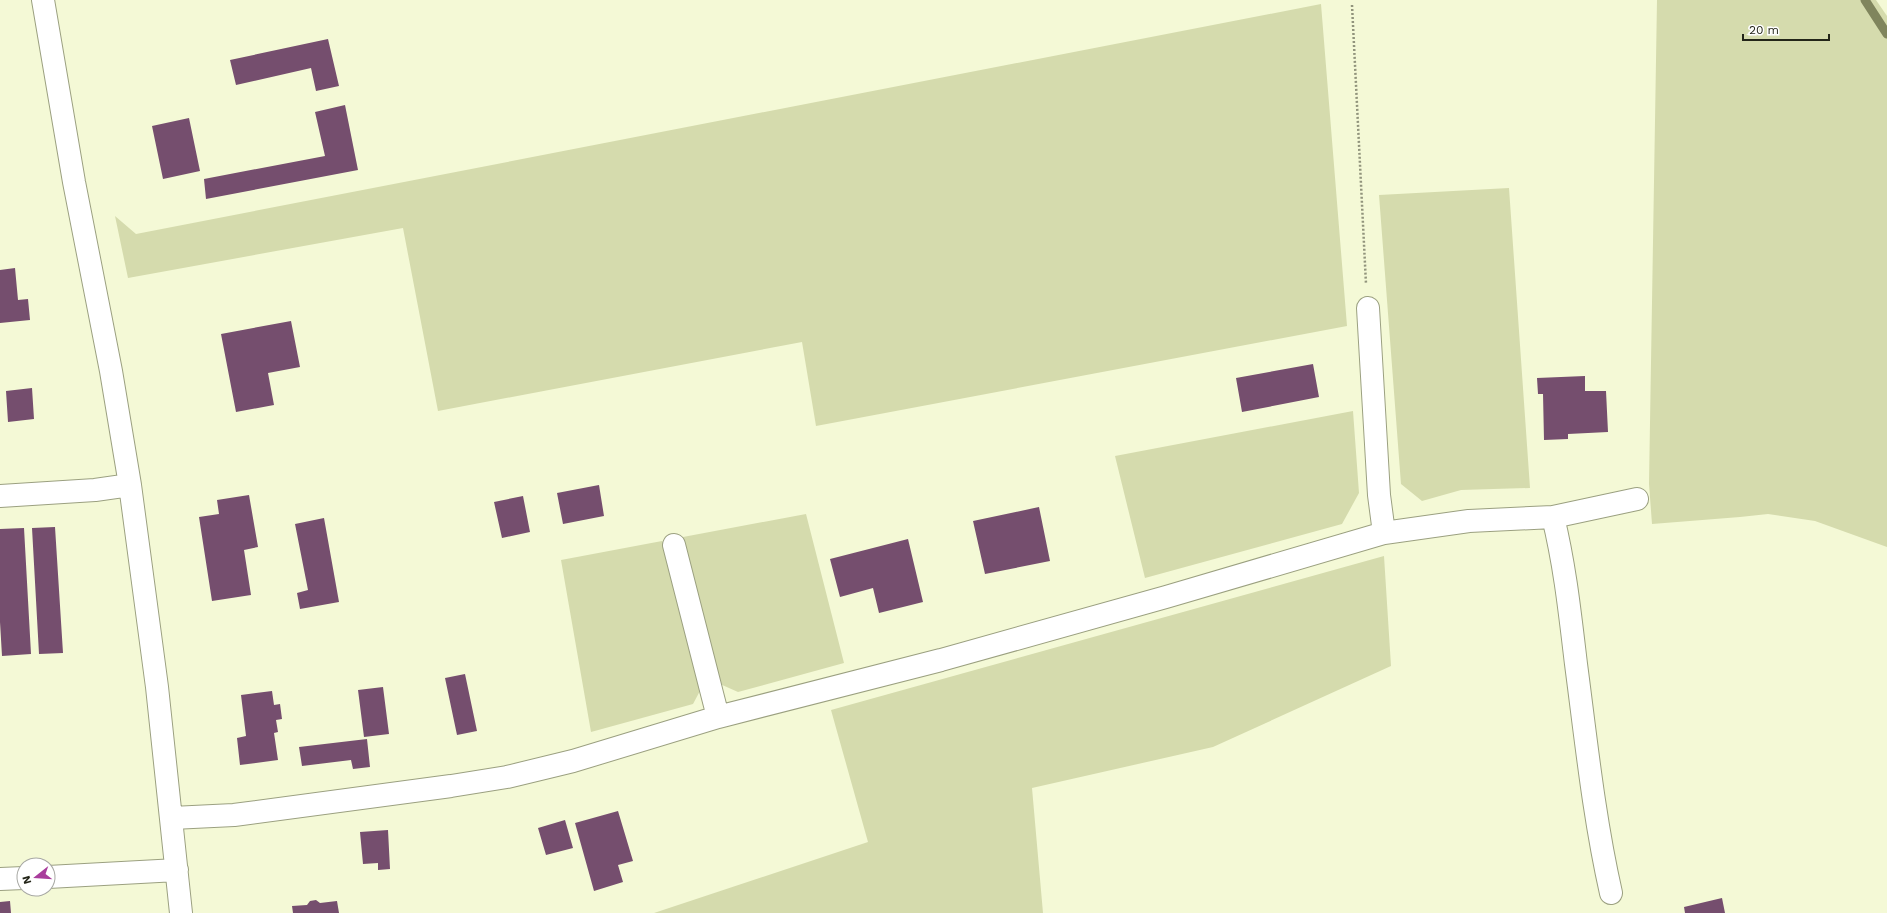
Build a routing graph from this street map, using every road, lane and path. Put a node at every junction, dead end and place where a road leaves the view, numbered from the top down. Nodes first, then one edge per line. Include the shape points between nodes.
1 (43, 0) edge
2 (1352, 5) dead end
3 (1368, 308) joint
4 (130, 485) junction
5 (0, 496) edge
6 (1637, 499) dead end
7 (1553, 517) junction
8 (1384, 533) junction
9 (674, 545) dead end
10 (718, 717) junction
11 (172, 818) junction
12 (176, 870) junction
13 (56, 877) edge
14 (16, 878) edge
15 (0, 879) edge
16 (1611, 893) dead end
17 (181, 913) edge

1 - 4 street
2 - 3 path
3 - 8 street via 1379,495
4 - 5 street via 95,490
4 - 11 street
6 - 7 street
7 - 8 street via 1469,521
7 - 16 street via 1566,579 1600,840
8 - 10 street via 941,660
9 - 10 street
10 - 11 street via 573,761 507,777 234,815
11 - 12 street
12 - 13 street
12 - 17 street
14 - 15 street

